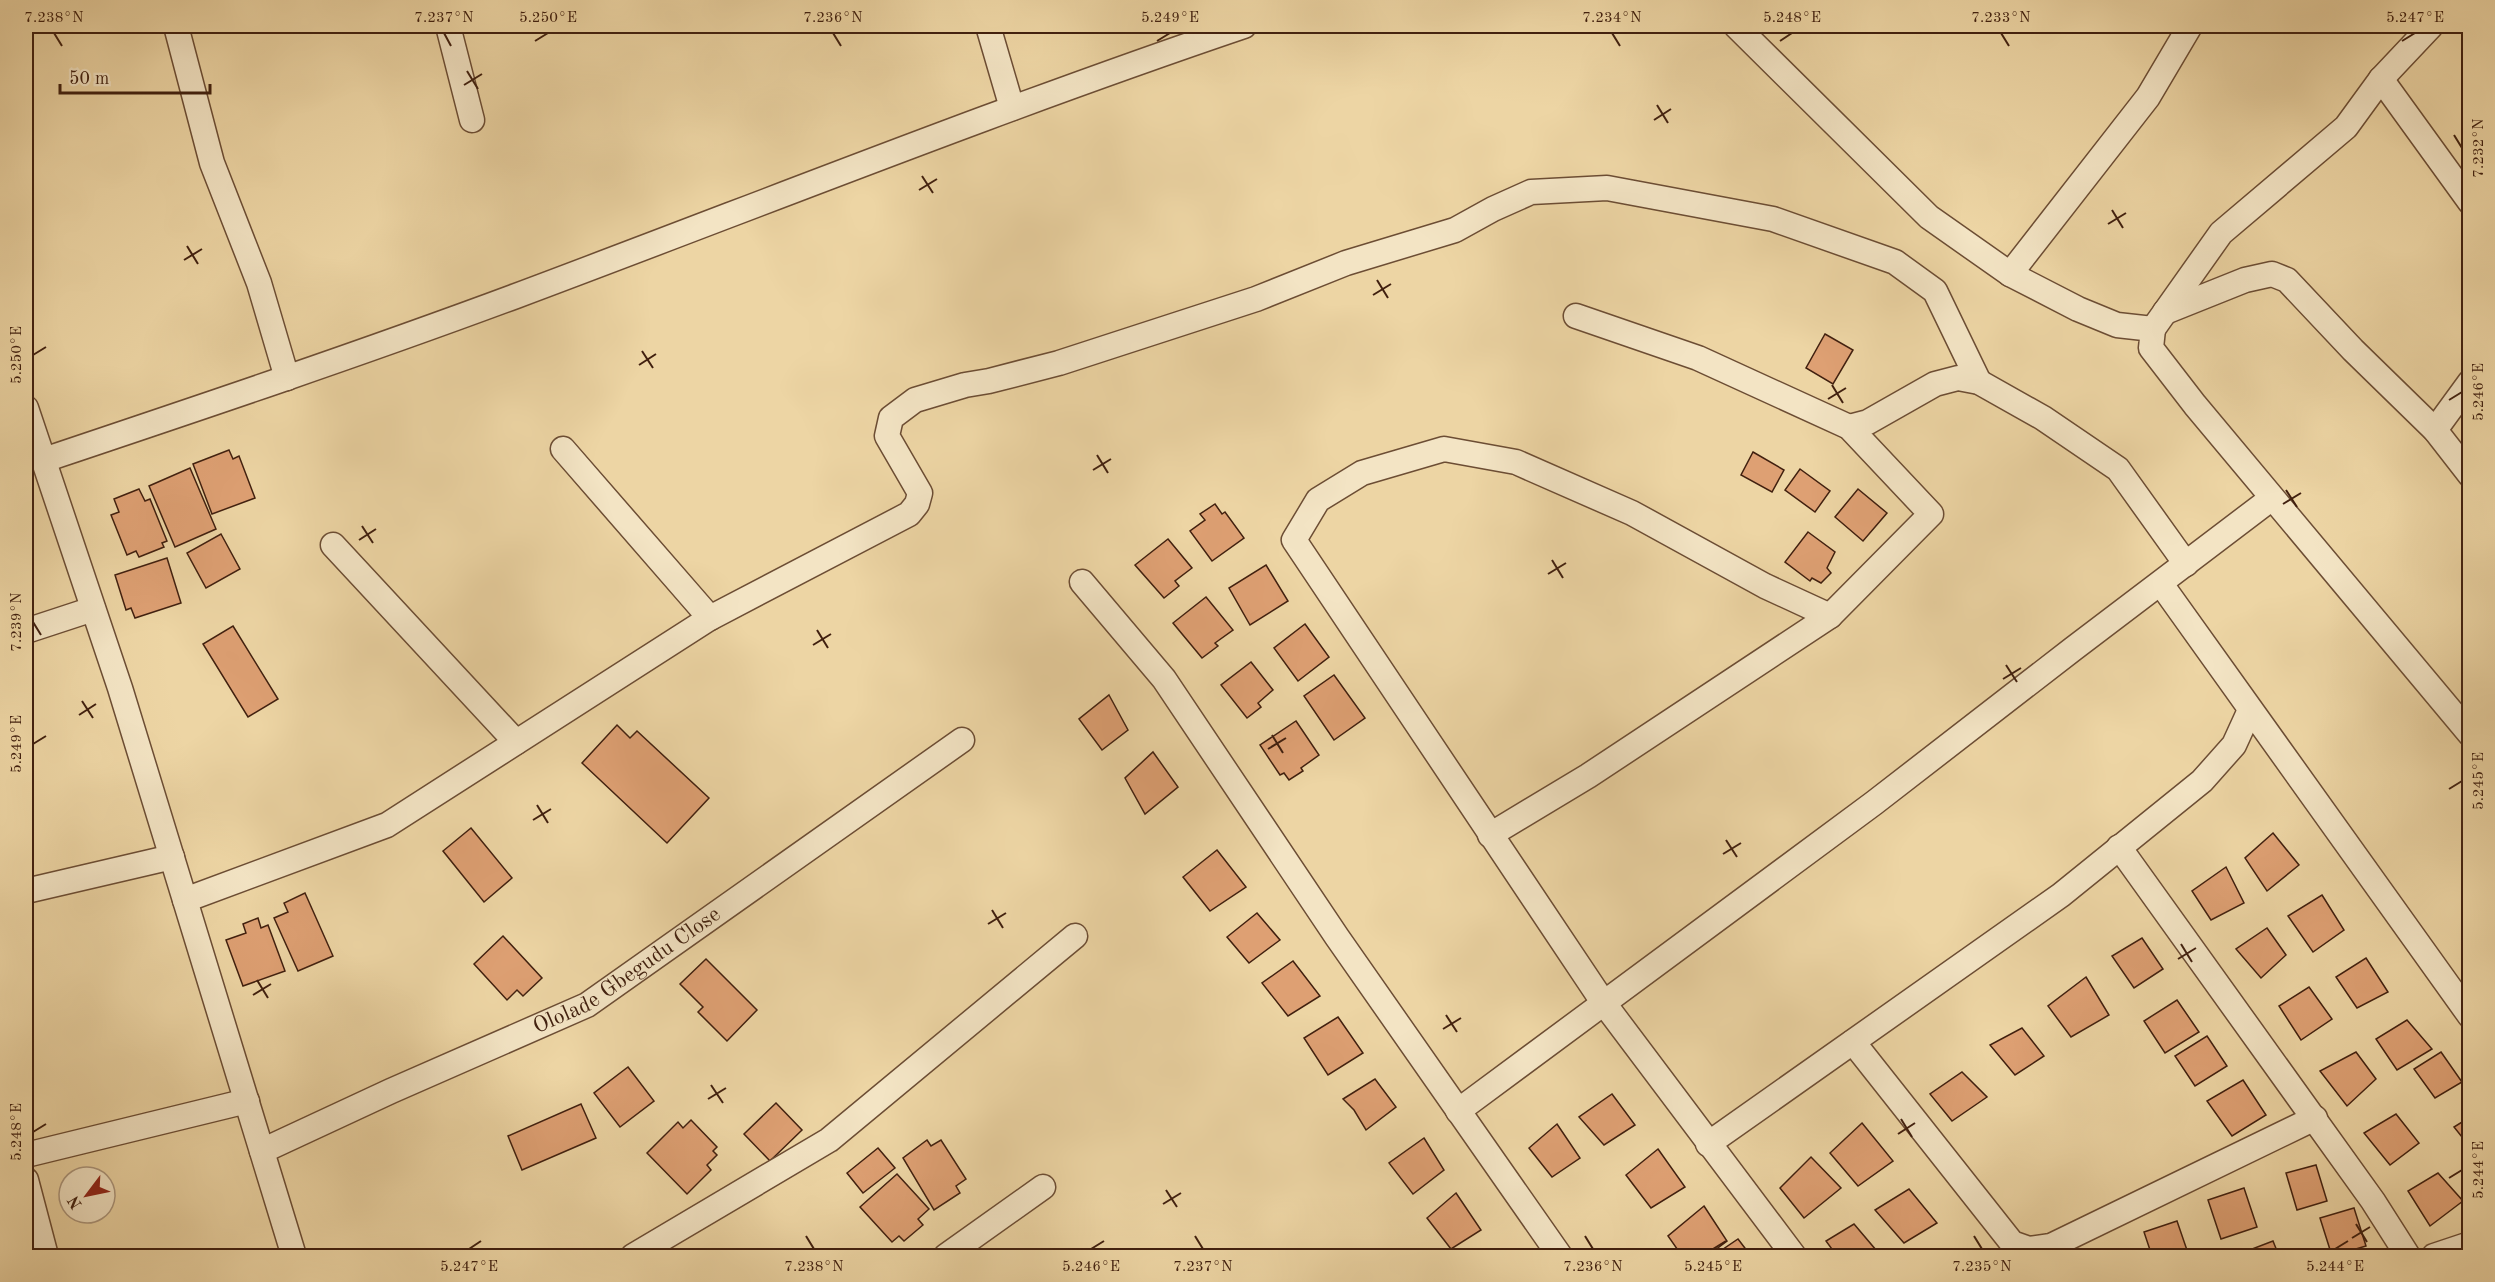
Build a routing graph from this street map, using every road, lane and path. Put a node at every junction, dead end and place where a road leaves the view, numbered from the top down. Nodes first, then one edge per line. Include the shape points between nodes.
1 (176, 26) edge
2 (448, 26) edge
3 (988, 26) edge
4 (1244, 26) edge
5 (1736, 26) edge
6 (2190, 26) edge
7 (2431, 26) edge
8 (2381, 79) junction
9 (1012, 108) junction
10 (472, 120) dead end
11 (2469, 202) edge
12 (2010, 274) junction
13 (1576, 316) dead end
14 (2159, 320) junction
15 (287, 378) junction
16 (1979, 382) junction
17 (2469, 382) edge
18 (26, 408) edge
19 (1849, 427) junction
20 (2435, 430) junction
21 (563, 448) dead end
22 (44, 460) junction
23 (2469, 475) edge
24 (2272, 498) junction
25 (333, 545) dead end
26 (2186, 564) junction
27 (1082, 582) dead end
28 (2161, 584) junction
29 (93, 609) junction
30 (1830, 616) junction
31 (710, 618) junction
32 (26, 631) edge
33 (2250, 710) junction
34 (2469, 734) edge
35 (962, 740) dead end
36 (516, 742) junction
37 (1490, 836) junction
38 (2119, 848) junction
39 (172, 858) junction
40 (26, 891) edge
41 (185, 900) junction
42 (1075, 936) dead end
43 (1603, 1002) junction
44 (2469, 1016) edge
45 (1853, 1042) junction
46 (247, 1101) junction
47 (1458, 1111) junction
48 (2315, 1118) junction
49 (1708, 1144) junction
50 (262, 1151) junction
51 (26, 1155) edge
52 (26, 1180) edge
53 (1043, 1187) dead end
54 (2469, 1244) edge
55 (46, 1257) edge
56 (294, 1257) edge
57 (633, 1257) edge
58 (946, 1257) edge
59 (1560, 1257) edge
60 (1794, 1257) edge
61 (2408, 1257) edge
62 (2434, 1257) edge

1 - 15 street via 212,163 259,284
2 - 10 street
3 - 9 street
4 - 9 street
5 - 12 street via 1929,217
6 - 12 street via 2148,97
7 - 8 street
8 - 11 street
8 - 14 street via 2346,127 2221,233
9 - 15 street
12 - 14 street via 2116,325
13 - 19 street via 1698,358
14 - 20 street via 2245,280 2272,274 2287,280
14 - 24 street via 2151,348
15 - 22 street
16 - 19 street via 1958,378 1935,384 1868,422
16 - 26 street via 2043,418 2118,469
16 - 31 street via 1935,291 1895,262 1773,219 1607,188 1531,192 1455,230 1346,263 1256,299 1059,363 915,400 891,418 887,436 920,493 909,514
17 - 20 street
18 - 22 street
19 - 30 street via 1931,514
20 - 23 street
21 - 31 street
22 - 29 street
24 - 26 street
24 - 34 street
25 - 36 street
26 - 28 street
27 - 47 street via 1164,679
28 - 33 street
28 - 43 street via 1874,803
29 - 32 street
29 - 39 street
30 - 37 street
30 - 37 street via 1765,586 1632,513 1516,462 1444,448 1362,473 1318,500 1294,540
31 - 36 street
33 - 38 street via 2234,746 2202,781
33 - 44 street
35 - 50 street, Ololade Gbegudu Close via 587,1005
36 - 41 street via 387,825
37 - 43 street
38 - 45 street via 2061,895
38 - 48 street
39 - 40 street
39 - 41 street
41 - 46 street
42 - 57 street via 829,1140
43 - 47 street
43 - 49 street
45 - 48 street via 2012,1243 2029,1249 2052,1246
45 - 49 street
46 - 50 street
46 - 51 street
47 - 59 street
48 - 61 street
49 - 60 street
50 - 56 street
52 - 55 street
53 - 58 street
54 - 62 street

